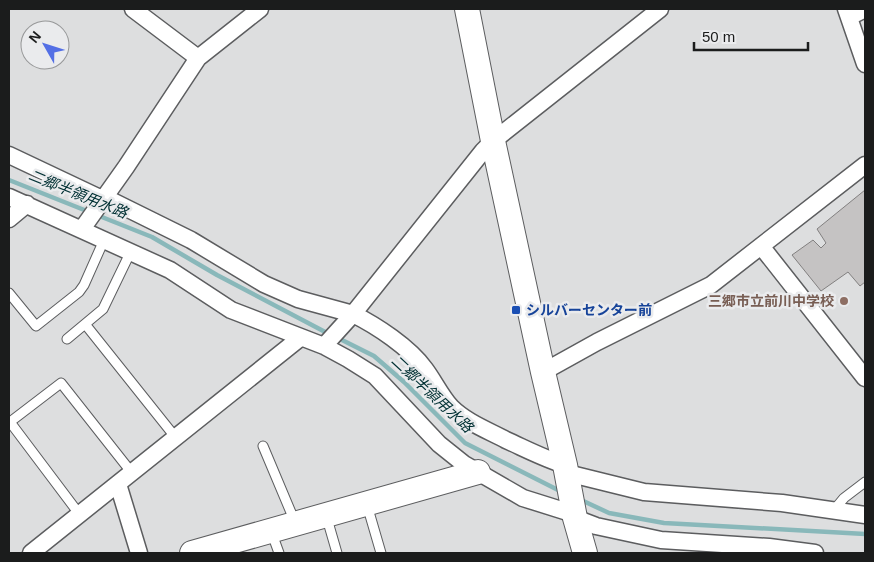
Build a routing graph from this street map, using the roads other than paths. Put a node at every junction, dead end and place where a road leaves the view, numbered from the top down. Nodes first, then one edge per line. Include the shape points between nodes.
1 (134, 9) edge
2 (260, 9) edge
3 (467, 9) edge
4 (660, 9) edge
5 (865, 9) edge
6 (847, 13) edge
7 (198, 58) junction
8 (865, 64) edge
9 (493, 142) junction
10 (9, 156) edge
11 (865, 165) edge
12 (9, 197) edge
13 (102, 199) junction
14 (27, 204) junction
15 (9, 219) edge
16 (82, 229) junction
17 (104, 240) junction
18 (761, 246) junction
19 (131, 251) junction
20 (9, 293) edge
21 (353, 314) junction
22 (85, 324) junction
23 (300, 338) junction
24 (67, 339) dead end
25 (324, 346) junction
26 (543, 372) junction
27 (865, 378) edge
28 (176, 438) junction
29 (263, 446) dead end
30 (478, 472) junction
31 (567, 472) junction
32 (132, 473) junction
33 (865, 482) edge
34 (118, 484) junction
35 (367, 504) junction
36 (834, 510) junction
37 (574, 512) junction
38 (80, 515) junction
39 (326, 515) junction
40 (865, 515) edge
41 (295, 524) junction
42 (271, 531) junction
43 (744, 549) edge
44 (32, 553) edge
45 (139, 553) edge
46 (192, 553) edge
47 (279, 553) edge
48 (336, 553) edge
49 (381, 553) edge
50 (585, 553) edge
51 (816, 553) edge

1 - 7 street
2 - 7 street
3 - 9 street
4 - 9 street
5 - 6 street
6 - 8 street
7 - 13 street
9 - 21 street
9 - 26 street
10 - 13 street
11 - 18 street
12 - 14 street
13 - 16 street
13 - 21 street via 191,240 264,284 298,300
14 - 15 street
14 - 16 street
16 - 17 street
17 - 19 street
17 - 20 lane via 79,292 36,326
18 - 26 street via 711,285
18 - 27 street
19 - 22 lane via 103,309
19 - 23 street via 170,270 231,310
21 - 25 street
21 - 31 street via 413,356 451,407 468,421
22 - 24 lane
22 - 28 lane
23 - 25 street
23 - 28 street
25 - 30 street via 375,376 439,444
26 - 31 street
28 - 32 street
29 - 41 lane
30 - 35 street
30 - 37 street via 523,498
31 - 36 street via 644,492
31 - 37 street
32 - 34 street
32 - 38 lane via 61,383 10,422
33 - 36 lane
34 - 38 street
34 - 45 street
35 - 39 street
35 - 49 lane
36 - 40 street
37 - 43 street via 596,526 661,540
37 - 50 street
38 - 44 street
39 - 41 street
39 - 48 lane
41 - 42 street
42 - 46 street
42 - 47 lane
43 - 51 street

